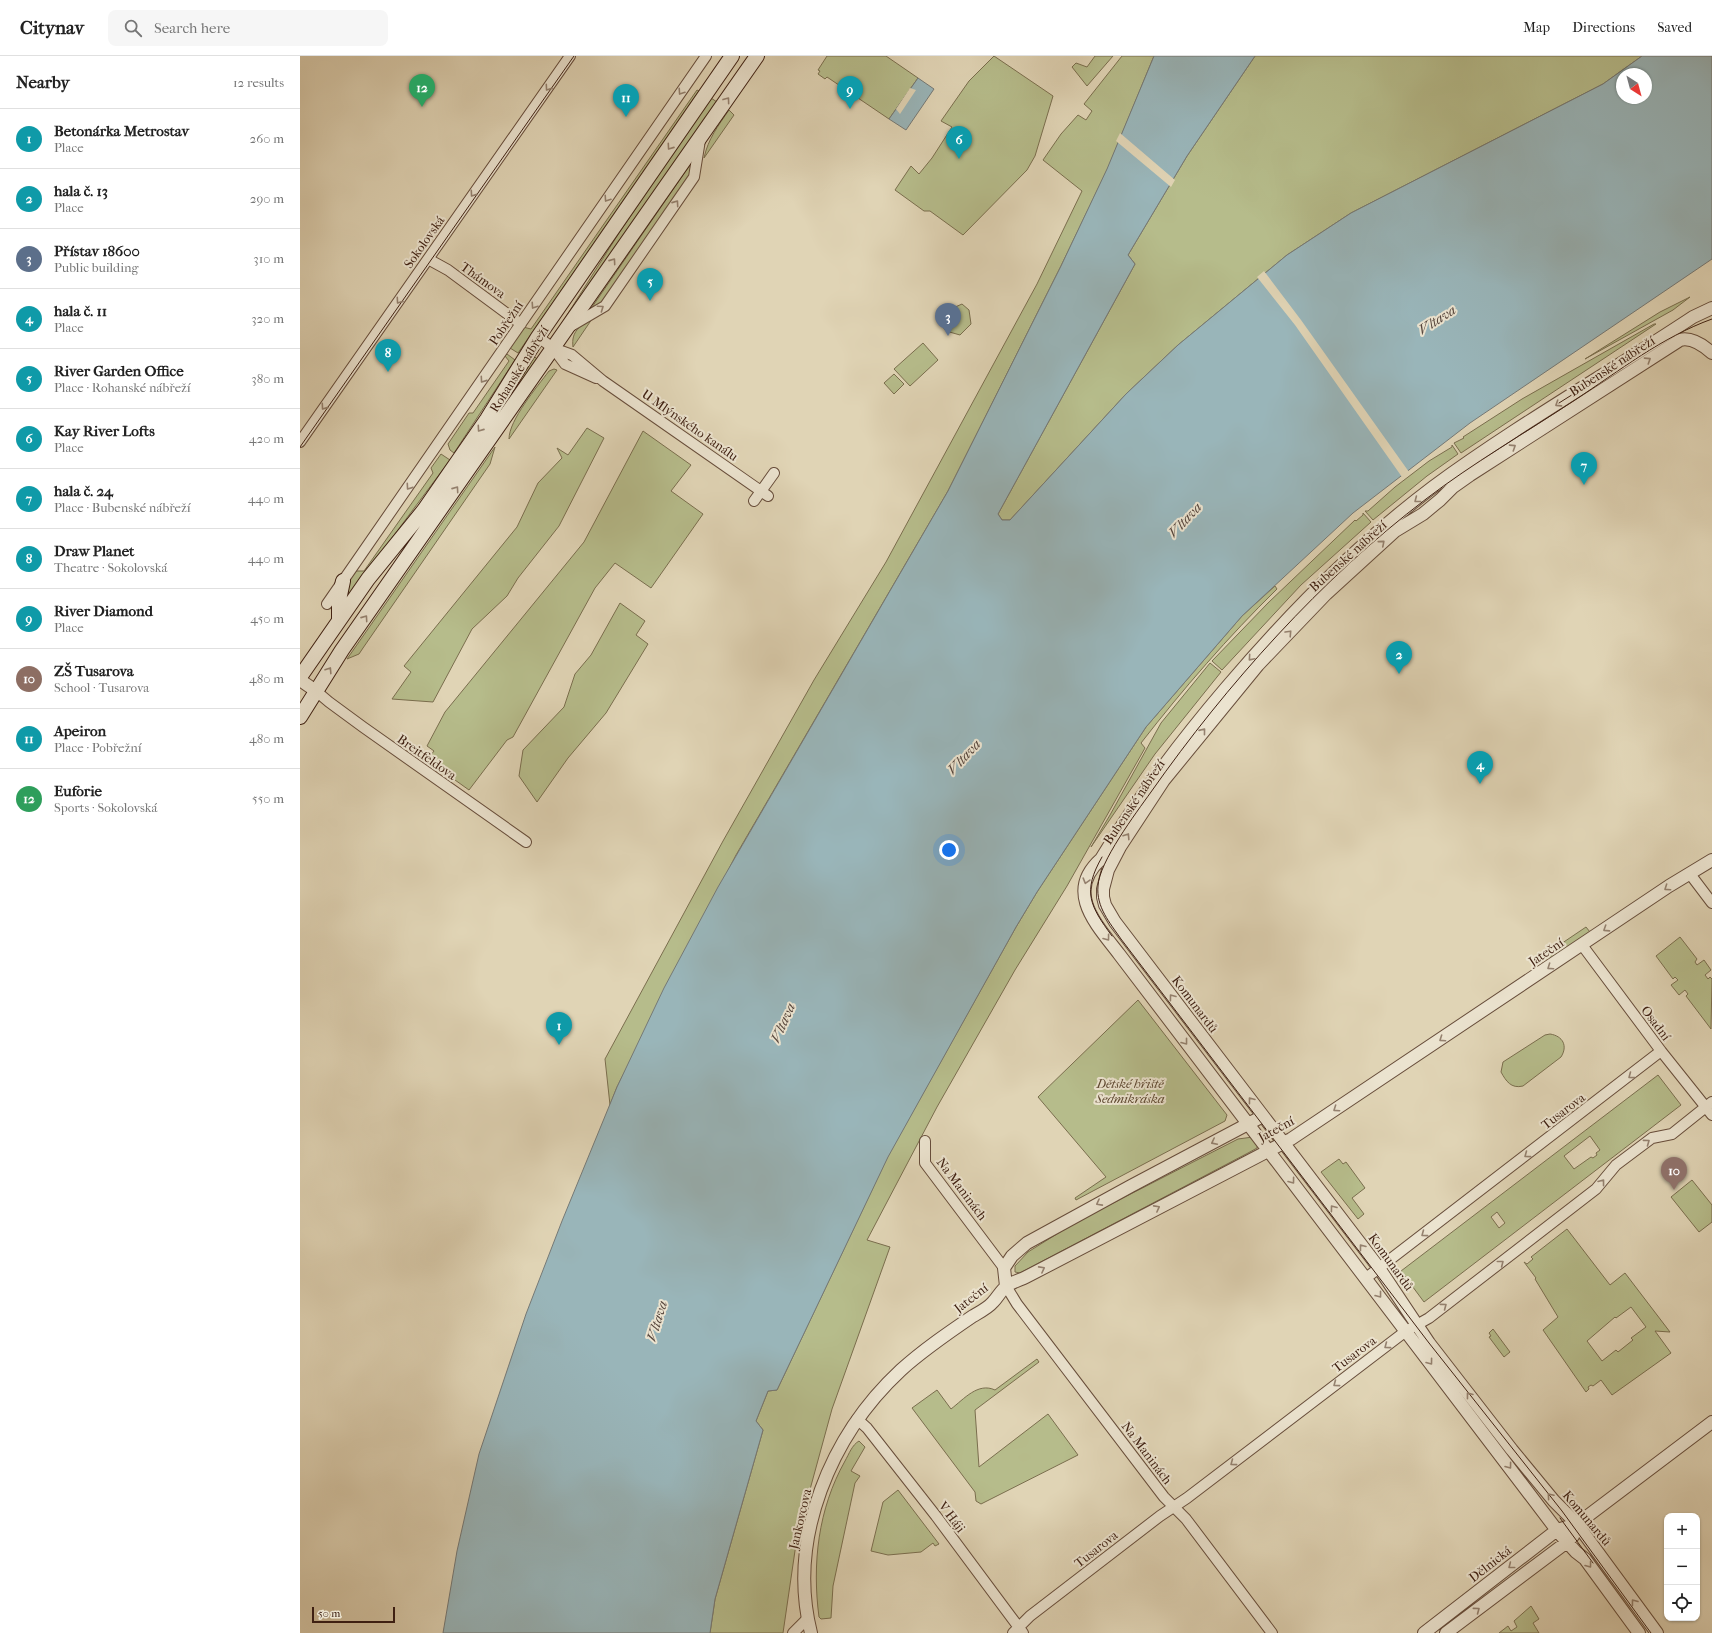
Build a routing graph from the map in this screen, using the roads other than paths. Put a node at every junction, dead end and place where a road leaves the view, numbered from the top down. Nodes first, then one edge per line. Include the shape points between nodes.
1 (570, 56) edge
2 (706, 56) edge
3 (732, 56) edge
4 (757, 56) edge
5 (428, 259) junction
6 (1712, 308) edge
7 (521, 324) junction
8 (538, 337) junction
9 (553, 348) junction
10 (1712, 353) edge
11 (300, 442) edge
12 (774, 472) dead end
13 (764, 493) junction
14 (754, 501) dead end
15 (343, 581) junction
16 (327, 604) dead end
17 (339, 620) junction
18 (300, 679) edge
19 (316, 691) junction
20 (300, 717) edge
21 (526, 842) dead end
22 (1712, 860) edge
23 (1690, 874) junction
24 (1712, 904) edge
25 (1105, 905) joint
26 (1582, 945) junction
27 (1661, 1051) junction
28 (1710, 1108) edge
29 (1263, 1116) junction
30 (1248, 1124) junction
31 (924, 1141) dead end
32 (1283, 1142) junction
33 (1268, 1150) junction
34 (1004, 1268) junction
35 (1379, 1268) junction
36 (1366, 1278) junction
37 (1006, 1286) junction
38 (1417, 1324) junction
39 (1406, 1331) junction
40 (857, 1419) junction
41 (1712, 1422) edge
42 (1174, 1507) junction
43 (1577, 1524) junction
44 (1557, 1530) junction
45 (1567, 1542) junction
46 (807, 1619) junction
47 (1018, 1631) edge
48 (793, 1633) edge
49 (811, 1633) edge
50 (1272, 1633) edge
51 (1424, 1633) edge
52 (1446, 1633) edge
53 (1639, 1633) edge
54 (1657, 1633) edge

1 -> 5 street, Sokolovská
2 -> 7 street, Pobřežní
3 -> 8 main road, Rohanské nábřeží
9 -> 4 main road, Rohanské nábřeží
5 - 7 street, Thámova via 448,270
5 -> 11 street, Sokolovská
6 -> 30 street, Bubenské nábřeží via 1693,317 1501,441 1432,489 1339,567 1264,644 1201,718 1143,795 1101,860 1092,867 1084,889 1087,908 1093,919
7 -> 15 street, Pobřežní
8 - 9 street, U Mlýnského kanálu
8 -> 17 main road, Rohanské nábřeží via 487,419 433,497
9 - 13 street, U Mlýnského kanálu via 565,364 603,381
19 -> 9 main road, Rohanské nábřeží
25 -> 10 street, Bubenské nábřeží via 1103,889 1108,870 1164,780 1258,665 1336,584 1395,531 1427,511 1459,482 1665,349 1686,339
12 - 13 street
13 - 14 street
15 - 16 street, Pobřežní
15 - 17 main road via 339,600
17 - 18 main road, Rohanské nábřeží
18 - 19 street
19 - 20 main road, Rohanské nábřeží
19 - 21 street, Breitfeldova
22 - 23 street, Jateční
23 - 24 street
23 -> 26 street, Jateční
29 -> 25 street, Komunardů
26 - 27 street, Osadní
26 -> 32 street, Jateční
27 - 28 street, Osadní
27 -> 35 street, Tusarova
38 -> 28 street, Tusarova via 1429,1318 1596,1189 1622,1160 1652,1138 1672,1134
29 - 30 street, Jateční
29 - 32 street, Komunardů
30 - 33 street
30 -> 34 street, Jateční via 1027,1243 1012,1256
31 - 34 street, Na Maninách via 925,1163
32 - 33 street, Jateční
35 -> 32 street, Komunardů
33 -> 36 street
37 -> 33 street, Jateční
34 - 37 street
35 - 36 street, Tusarova
35 - 38 street, Komunardů
36 -> 39 street
37 - 40 street, Jateční via 992,1303 924,1350 900,1371
37 - 42 street, Na Maninách via 1021,1310
38 - 39 street, Tusarova
43 -> 38 street, Komunardů via 1554,1501 1512,1450
39 -> 42 street, Tusarova
39 -> 44 street
40 - 46 street, Jankovcova via 818,1494 810,1527 804,1572
40 - 47 street, V Háji via 867,1428 936,1516
41 - 43 street, Dělnická
42 - 47 street, Tusarova
42 - 50 street, Na Maninách via 1186,1519
43 - 44 street, Dělnická
43 - 45 street, Dělnická via 1573,1536
54 -> 43 street, Komunardů
44 - 45 street
44 -> 51 street, Dělnická
52 -> 45 street, Dělnická
45 -> 53 street via 1585,1560
46 - 48 street
46 - 49 street, Jankovcova

